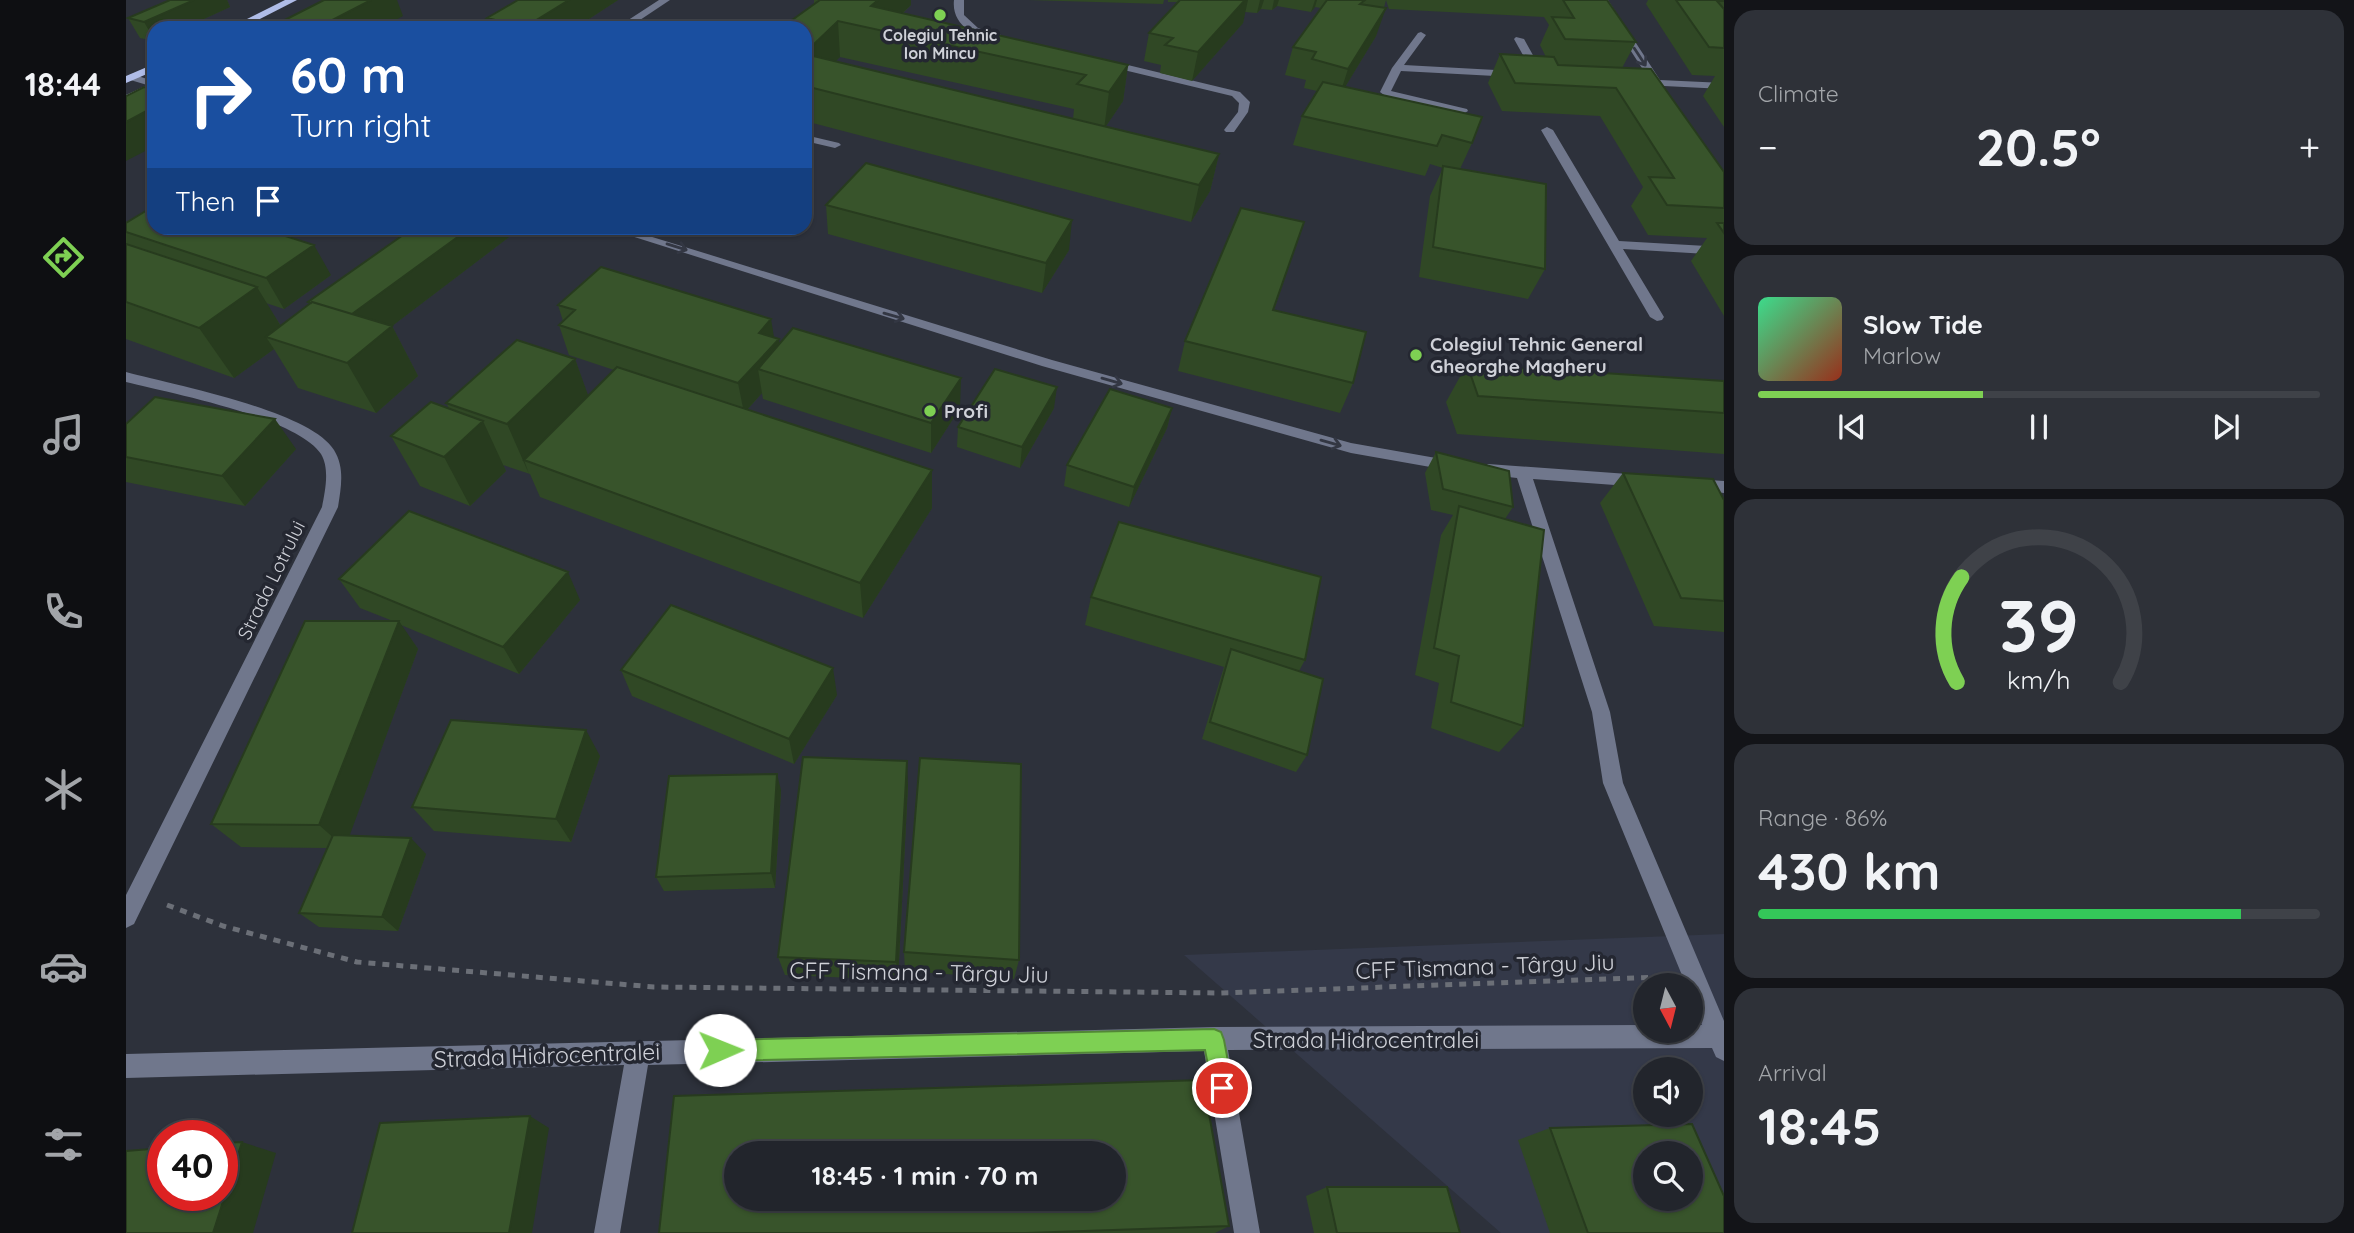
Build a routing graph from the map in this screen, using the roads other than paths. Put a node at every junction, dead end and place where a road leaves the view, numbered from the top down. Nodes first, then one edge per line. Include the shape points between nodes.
1 (292, 0) edge
2 (665, 0) edge
3 (959, 0) edge
4 (1603, 0) edge
5 (248, 21) edge
6 (632, 21) edge
7 (1422, 34) dead end
8 (1519, 39) dead end
9 (1016, 41) edge
10 (1094, 60) edge
11 (1397, 68) junction
12 (147, 70) edge
13 (1539, 75) junction
14 (1552, 76) edge
15 (129, 79) edge
16 (1630, 82) edge
17 (147, 83) edge
18 (1657, 83) junction
19 (1724, 86) edge
20 (147, 88) edge
21 (1664, 94) edge
22 (126, 99) edge
23 (1463, 111) edge
24 (1230, 130) dead end
25 (1547, 130) dead end
26 (812, 140) edge
27 (835, 145) dead end
28 (635, 235) edge
29 (1615, 246) junction
30 (1724, 251) edge
31 (1657, 317) dead end
32 (126, 377) edge
33 (1523, 473) junction
34 (1657, 482) edge
35 (1684, 484) edge
36 (1724, 487) edge
37 (130, 907) edge
38 (1214, 1040) junction
39 (1722, 1040) edge
40 (638, 1052) junction
41 (126, 1066) edge
42 (607, 1233) edge
43 (1247, 1233) edge

1 - 5 main road
2 - 6 street
3 - 9 street via 959,19 970,27
4 -> 18 street
7 - 11 street
8 - 13 street
10 - 24 street via 1236,94 1245,102
11 - 13 street
11 - 23 street via 1385,92
12 - 15 main road
13 - 14 street
15 - 17 street
16 - 18 street
18 - 19 street
18 - 21 street
20 - 22 main road
25 - 29 street
26 - 27 street
28 -> 33 street via 1047,363 1351,448 1419,462
29 - 30 street
29 - 31 street
32 - 37 street, Strada Lotrului via 303,430 326,449 335,476 330,507
33 - 34 street
33 - 39 street via 1601,712 1613,783
35 - 36 street
38 - 39 street, Strada Hidrocentralei
38 - 40 street, Strada Hidrocentralei
38 - 43 street
40 - 41 street, Strada Hidrocentralei
40 - 42 street

